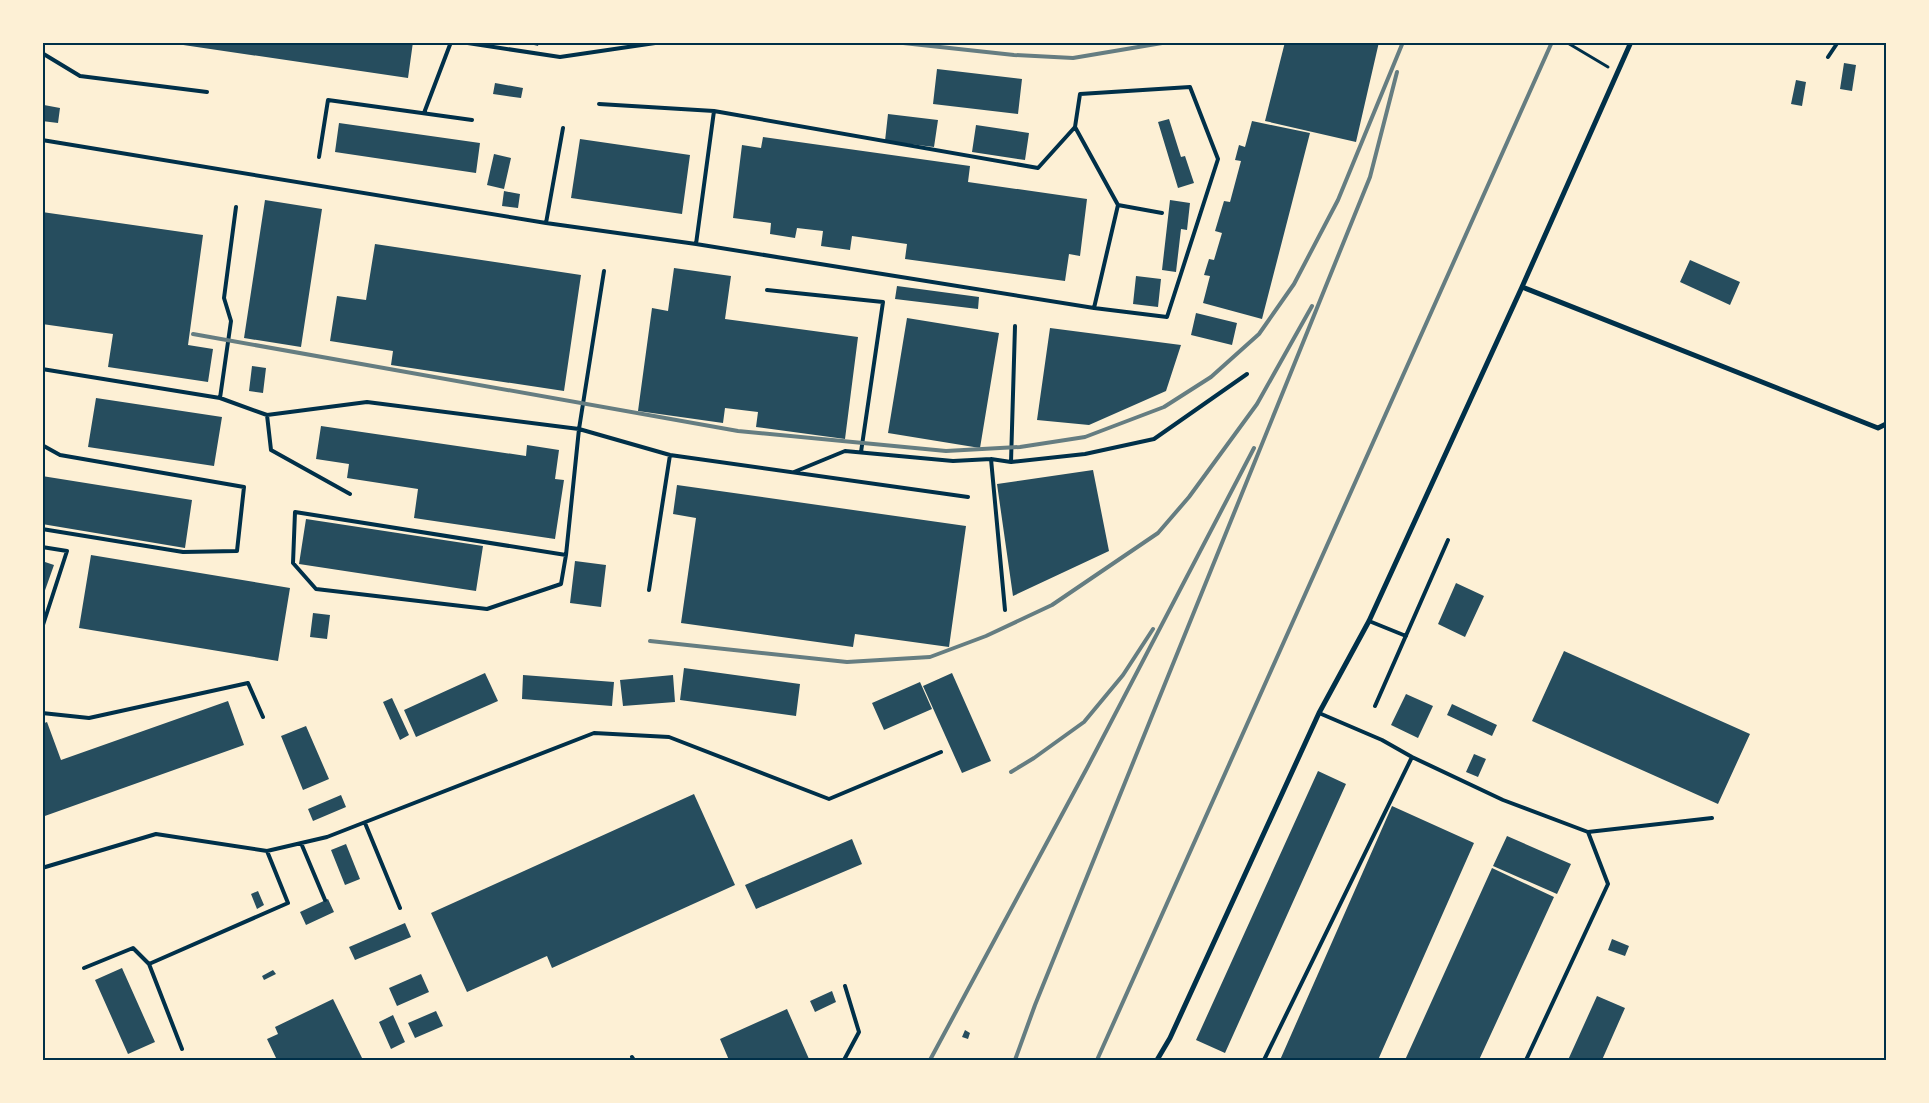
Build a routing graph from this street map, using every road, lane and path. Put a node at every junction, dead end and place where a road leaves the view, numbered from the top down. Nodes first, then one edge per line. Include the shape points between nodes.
1 (451, 42) edge
2 (461, 42) edge
3 (662, 42) edge
4 (1566, 42) edge
5 (1631, 42) edge
6 (1838, 42) edge
7 (42, 52) edge
8 (1828, 56) dead end
9 (1617, 73) junction
10 (207, 92) dead end
11 (599, 104) dead end
12 (714, 111) junction
13 (424, 113) junction
14 (472, 120) dead end
15 (1075, 127) junction
16 (563, 128) dead end
17 (42, 140) edge
18 (319, 157) dead end
19 (1118, 205) junction
20 (236, 207) dead end
21 (1162, 213) dead end
22 (546, 223) junction
23 (696, 244) junction
24 (604, 271) dead end
25 (1522, 286) junction
26 (767, 290) dead end
27 (1094, 308) junction
28 (1015, 326) dead end
29 (42, 369) edge
30 (1247, 374) dead end
31 (220, 398) junction
32 (267, 415) junction
33 (1886, 424) edge
34 (580, 429) junction
35 (42, 445) edge
36 (861, 452) junction
37 (670, 455) junction
38 (991, 459) junction
39 (1011, 462) junction
40 (793, 472) junction
41 (350, 494) dead end
42 (968, 497) dead end
43 (42, 529) edge
44 (1448, 540) dead end
45 (42, 547) edge
46 (566, 555) junction
47 (649, 590) dead end
48 (1005, 610) dead end
49 (1369, 621) junction
50 (42, 628) edge
51 (1406, 636) junction
52 (1375, 706) dead end
53 (42, 713) edge
54 (1319, 713) junction
55 (263, 717) dead end
56 (941, 752) dead end
57 (1412, 757) junction
58 (1712, 818) dead end
59 (365, 822) junction
60 (1588, 832) junction
61 (301, 843) junction
62 (267, 851) junction
63 (42, 868) edge
64 (325, 900) dead end
65 (400, 908) dead end
66 (149, 964) junction
67 (84, 968) dead end
68 (845, 986) dead end
69 (182, 1049) dead end
70 (844, 1060) edge
71 (1157, 1060) edge
72 (1264, 1060) edge
73 (1526, 1060) edge

1 - 13 lane
2 - 3 lane via 560,57
4 - 9 path
5 - 9 street
6 - 8 lane
7 - 10 lane via 80,76
9 - 25 street
11 - 12 lane
12 - 15 lane via 1038,168
12 - 23 lane
13 - 14 lane
13 - 18 lane via 328,100
15 - 19 lane
15 - 27 lane via 1080,94 1190,87 1218,159 1166,317
16 - 22 lane
17 - 22 lane
19 - 21 lane
19 - 27 lane
20 - 31 lane via 224,298 231,321
22 - 23 lane
23 - 27 lane
24 - 34 lane
25 - 33 street via 1878,428
25 - 49 street
26 - 36 lane via 883,302
28 - 39 lane
29 - 31 lane
30 - 39 lane via 1154,439 1085,454
31 - 32 lane
32 - 34 lane via 367,402
32 - 41 lane via 271,450
34 - 37 lane
34 - 46 lane
35 - 43 lane via 60,455 244,487 238,551 183,552
36 - 38 lane via 953,461
36 - 40 lane via 845,451
37 - 40 lane
37 - 47 lane
38 - 39 lane
38 - 48 lane
40 - 42 lane
44 - 51 lane
45 - 50 lane via 67,551
46 - 46 lane via 561,584 487,609 316,589 293,563 295,512
49 - 51 lane
49 - 54 street
51 - 52 lane
53 - 55 lane via 89,718 248,682
54 - 57 lane via 1382,740
54 - 71 street
56 - 59 lane via 829,799 669,737 594,733
57 - 60 lane via 1503,800
57 - 72 lane
58 - 60 lane
59 - 61 lane
59 - 65 lane
60 - 73 lane via 1608,884
61 - 62 lane
61 - 64 lane
62 - 63 lane via 156,834
62 - 66 lane via 288,903
66 - 67 lane via 133,948
66 - 69 lane
68 - 70 lane via 859,1032

